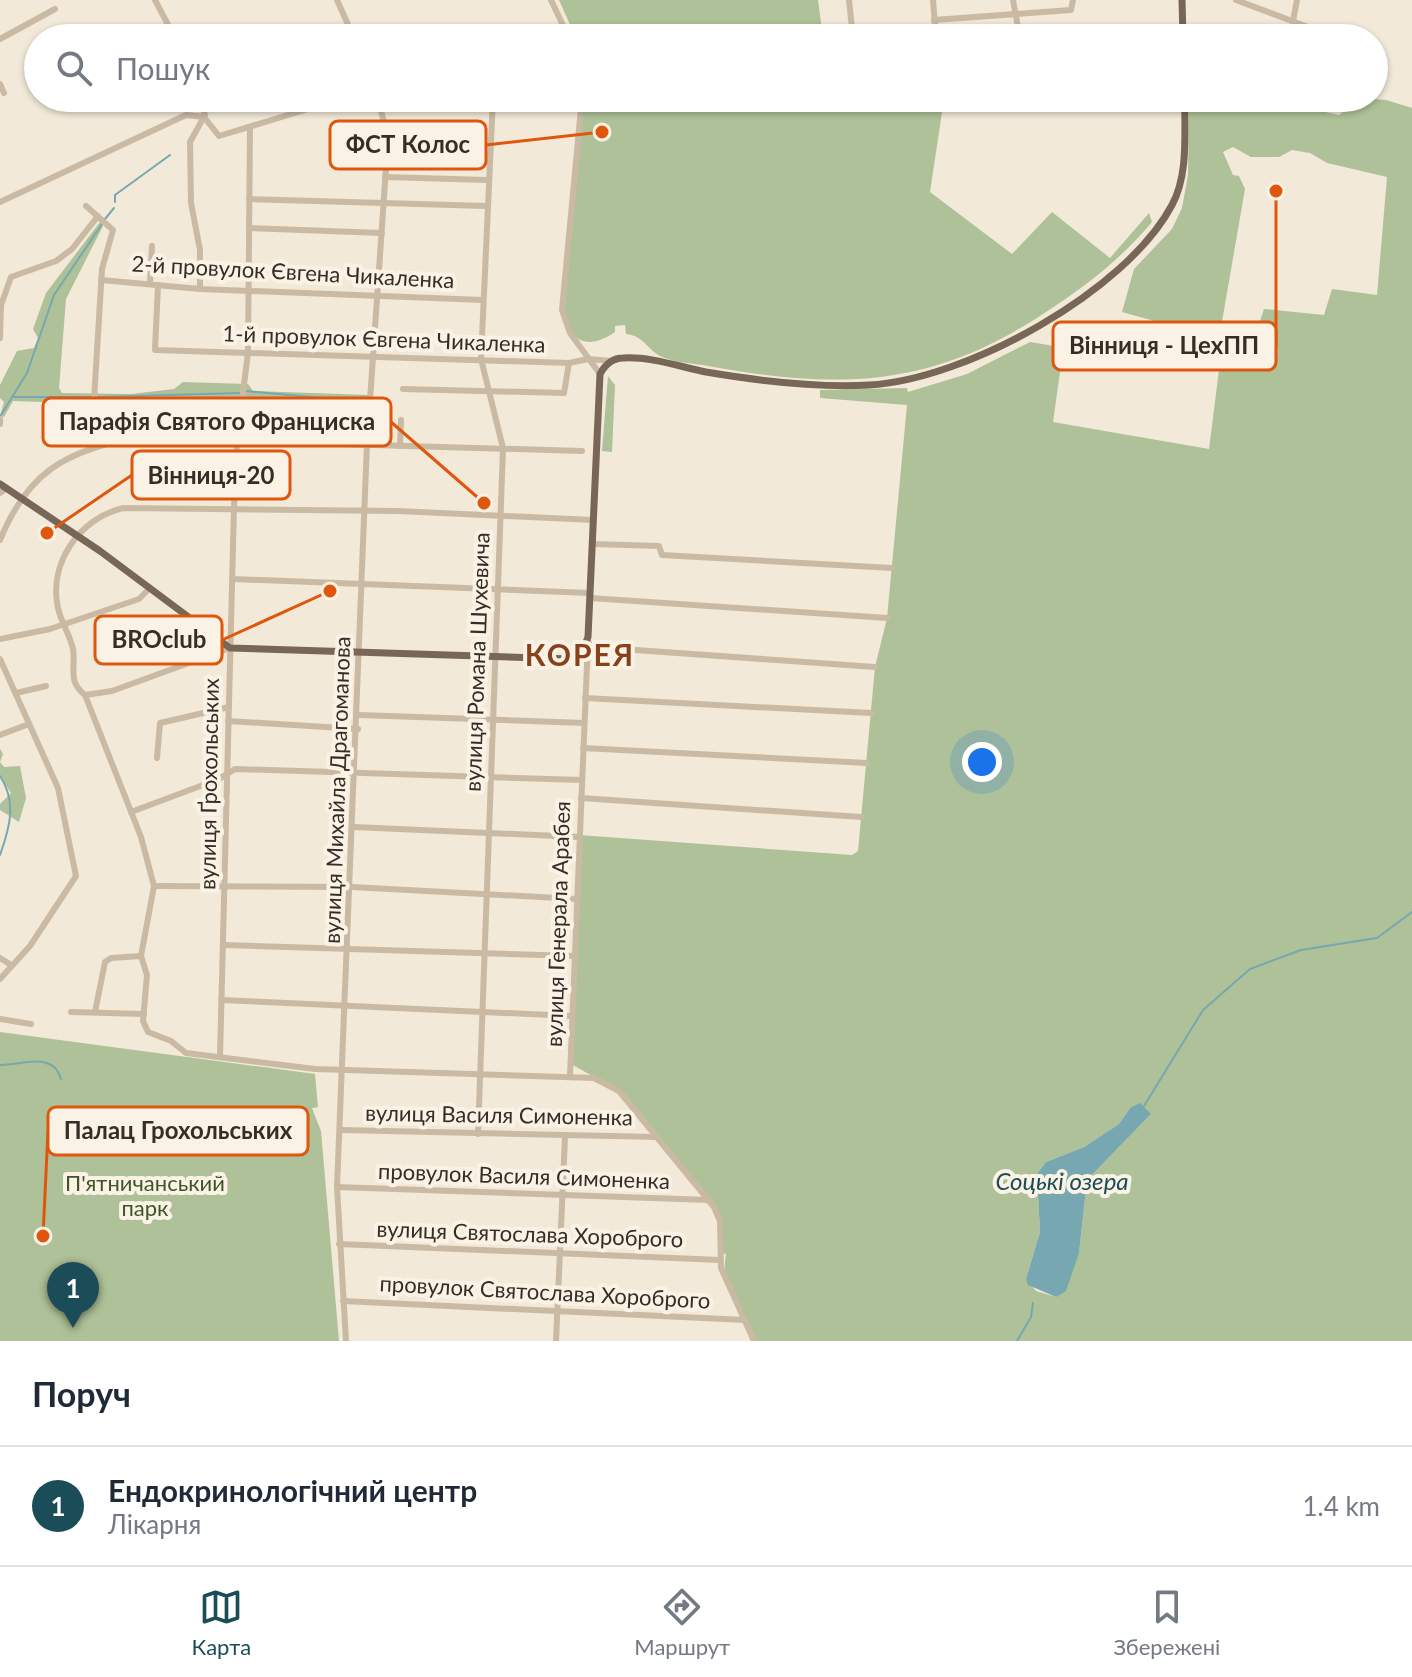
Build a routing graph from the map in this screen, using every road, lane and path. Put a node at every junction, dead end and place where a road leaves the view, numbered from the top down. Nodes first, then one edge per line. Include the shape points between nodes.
1 (157, 0) edge
2 (337, 0) edge
3 (551, 0) edge
4 (849, 0) edge
5 (933, 0) edge
6 (1013, 0) edge
7 (1073, 0) edge
8 (1182, 0) edge
9 (1236, 0) edge
10 (1297, 0) edge
11 (55, 9) dead end
12 (1014, 14) junction
13 (934, 20) junction
14 (1293, 21) junction
15 (28, 24) edge
16 (168, 24) edge
17 (348, 24) edge
18 (562, 24) edge
19 (852, 24) edge
20 (934, 24) edge
21 (1016, 24) edge
22 (1183, 24) edge
23 (1301, 24) edge
24 (24, 26) edge
25 (0, 39) edge
26 (0, 84) edge
27 (4, 93) dead end
28 (203, 112) edge
29 (300, 112) edge
30 (381, 112) edge
31 (492, 112) edge
32 (581, 112) edge
33 (1184, 112) edge
34 (204, 117) junction
35 (250, 128) junction
36 (385, 177) junction
37 (487, 180) junction
38 (249, 199) junction
39 (0, 202) edge
40 (383, 203) junction
41 (86, 206) dead end
42 (486, 206) junction
43 (98, 216) junction
44 (249, 228) junction
45 (382, 233) junction
46 (152, 246) dead end
47 (101, 280) junction
48 (150, 284) junction
49 (158, 285) junction
50 (200, 289) junction
51 (248, 291) junction
52 (378, 296) junction
53 (483, 300) junction
54 (0, 338) edge
55 (248, 353) junction
56 (373, 357) junction
57 (481, 359) junction
58 (588, 359) junction
59 (612, 361) junction
60 (569, 363) junction
61 (600, 374) junction
62 (403, 389) dead end
63 (488, 392) junction
64 (401, 420) dead end
65 (237, 440) junction
66 (367, 444) junction
67 (400, 446) junction
68 (503, 448) junction
69 (91, 449) junction
70 (582, 451) dead end
71 (2, 488) edge
72 (20, 498) junction
73 (234, 507) junction
74 (365, 511) junction
75 (500, 515) junction
76 (593, 520) junction
77 (76, 535) junction
78 (0, 540) edge
79 (592, 544) junction
80 (892, 568) dead end
81 (233, 579) junction
82 (363, 583) junction
83 (149, 589) junction
84 (497, 589) junction
85 (590, 595) junction
86 (887, 618) dead end
87 (62, 623) junction
88 (0, 639) edge
89 (590, 642) junction
90 (230, 648) junction
91 (361, 654) junction
92 (0, 659) edge
93 (496, 659) junction
94 (557, 661) junction
95 (586, 665) junction
96 (875, 667) dead end
97 (46, 686) dead end
98 (16, 693) junction
99 (85, 695) junction
100 (585, 698) junction
101 (229, 707) junction
102 (871, 713) dead end
103 (359, 715) junction
104 (228, 721) junction
105 (493, 721) junction
106 (584, 723) junction
107 (29, 724) junction
108 (358, 729) junction
109 (0, 735) edge
110 (583, 748) junction
111 (157, 758) dead end
112 (867, 763) dead end
113 (228, 773) junction
114 (356, 773) junction
115 (490, 777) junction
116 (582, 780) junction
117 (581, 798) junction
118 (131, 812) junction
119 (861, 817) dead end
120 (354, 827) junction
121 (489, 834) junction
122 (579, 837) junction
123 (154, 886) junction
124 (352, 887) junction
125 (224, 888) junction
126 (487, 893) junction
127 (577, 899) junction
128 (224, 945) junction
129 (349, 947) junction
130 (485, 952) junction
131 (141, 956) junction
132 (575, 956) junction
133 (0, 958) edge
134 (11, 965) junction
135 (0, 979) edge
136 (221, 1000) junction
137 (347, 1008) junction
138 (482, 1011) junction
139 (71, 1012) dead end
140 (95, 1012) junction
141 (144, 1014) junction
142 (572, 1016) junction
143 (0, 1019) edge
144 (31, 1024) dead end
145 (220, 1057) junction
146 (344, 1068) junction
147 (480, 1074) junction
148 (570, 1076) junction
149 (341, 1130) junction
150 (478, 1134) junction
151 (565, 1137) junction
152 (656, 1137) junction
153 (337, 1187) junction
154 (561, 1196) junction
155 (709, 1200) junction
156 (339, 1244) junction
157 (560, 1255) junction
158 (720, 1260) junction
159 (343, 1301) junction
160 (558, 1310) junction
161 (745, 1320) junction
162 (346, 1341) edge
163 (556, 1341) edge
164 (754, 1341) edge

1 - 16 street
2 - 17 street
3 - 18 street
4 - 19 street
5 - 13 street
6 - 12 street
7 - 12 street via 1071,10
8 - 22 main road
9 - 14 street
10 - 14 street
11 - 15 street
12 - 13 street
12 - 21 street
13 - 20 street
14 - 23 street
24 - 25 street
26 - 27 street
28 - 34 street
29 - 35 street
30 - 36 street, вулиця Михайла Драгоманова via 388,139
31 - 37 street, вулиця Романа Шухевича
32 - 58 street via 562,310
33 - 59 main road via 1181,178 1173,203 1146,241 1069,305 970,362 907,382 841,386 728,376 626,357
34 - 35 street via 219,136
34 - 39 street via 186,115
34 - 50 street via 190,142
35 - 38 street, вулиця Ґрохольських
36 - 37 street
36 - 40 street, вулиця Михайла Драгоманова
37 - 42 street, вулиця Романа Шухевича
38 - 40 street
38 - 44 street, вулиця Ґрохольських
40 - 42 street
40 - 45 street, вулиця Михайла Драгоманова
41 - 43 street
42 - 53 street, вулиця Романа Шухевича
43 - 47 street via 113,230
43 - 54 street via 56,261 11,277 1,305
44 - 45 street
44 - 51 street, вулиця Ґрохольських
45 - 52 street, вулиця Михайла Драгоманова
46 - 48 street
47 - 48 street, 2-й провулок Євгена Чикаленка
47 - 69 street
48 - 49 street, 2-й провулок Євгена Чикаленка
49 - 50 street, 2-й провулок Євгена Чикаленка
49 - 55 street, 1-й провулок Євгена Чикаленка via 155,350
50 - 51 street, 2-й провулок Євгена Чикаленка
51 - 52 street, 2-й провулок Євгена Чикаленка
51 - 55 street, вулиця Ґрохольських
52 - 53 street, 2-й провулок Євгена Чикаленка
52 - 56 street, вулиця Михайла Драгоманова
53 - 57 street, вулиця Романа Шухевича
55 - 56 street, 1-й провулок Євгена Чикаленка
55 - 65 street, вулиця Ґрохольських
56 - 57 street, 1-й провулок Євгена Чикаленка
56 - 66 street, вулиця Михайла Драгоманова
57 - 60 street, 1-й провулок Євгена Чикаленка
57 - 63 street, вулиця Романа Шухевича
58 - 59 street, 1-й провулок Євгена Чикаленка
58 - 60 street, 1-й провулок Євгена Чикаленка
58 - 61 street
59 - 61 main road
60 - 63 street via 564,393
61 - 76 main road
62 - 63 street
63 - 68 street, вулиця Романа Шухевича
64 - 67 street
65 - 66 street
65 - 69 street via 145,437
65 - 73 street, вулиця Ґрохольських
66 - 67 street
66 - 74 street, вулиця Михайла Драгоманова
67 - 68 street
68 - 70 street
68 - 75 street, вулиця Романа Шухевича
69 - 72 street via 38,478
71 - 72 main road
72 - 77 main road
72 - 78 street
73 - 74 street
73 - 77 street via 123,508 95,519
73 - 81 street, вулиця Ґрохольських
74 - 75 street
74 - 82 street, вулиця Михайла Драгоманова
75 - 76 street
75 - 84 street, вулиця Романа Шухевича
76 - 79 main road
77 - 83 main road
77 - 87 street via 57,583
79 - 80 street via 659,546 662,555
79 - 85 main road
81 - 82 street
81 - 90 street, вулиця Ґрохольських
82 - 84 street
82 - 91 street, вулиця Михайла Драгоманова
83 - 87 street via 139,599
83 - 90 main road
84 - 85 street
84 - 93 street, вулиця Романа Шухевича
85 - 86 street
85 - 89 main road
87 - 88 street
87 - 99 street via 73,650 73,679
89 - 94 main road via 578,656
89 - 95 street, вулиця Генерала Арабея
89 - 96 street
90 - 91 main road
90 - 99 street via 112,691
90 - 101 street, вулиця Ґрохольських
91 - 93 main road
91 - 103 street, вулиця Михайла Драгоманова
92 - 98 street
93 - 94 main road
93 - 105 street, вулиця Романа Шухевича
94 - 95 street
95 - 100 street, вулиця Генерала Арабея
97 - 98 street
98 - 107 street
99 - 118 street
100 - 102 street
100 - 106 street, вулиця Генерала Арабея
101 - 104 street, вулиця Ґрохольських
101 - 111 street via 160,723
103 - 105 street
103 - 108 street, вулиця Михайла Драгоманова
104 - 108 street
104 - 113 street, вулиця Ґрохольських
105 - 106 street
105 - 115 street, вулиця Романа Шухевича
106 - 110 street, вулиця Генерала Арабея
107 - 109 street
107 - 134 street via 58,788 76,876 30,946
108 - 114 street, вулиця Михайла Драгоманова
110 - 112 street
110 - 116 street, вулиця Генерала Арабея
113 - 114 street
113 - 118 street
113 - 125 street, вулиця Ґрохольських
114 - 115 street
114 - 120 street, вулиця Михайла Драгоманова
115 - 116 street
115 - 121 street, вулиця Романа Шухевича
116 - 117 street, вулиця Генерала Арабея
117 - 119 street
117 - 122 street, вулиця Генерала Арабея
118 - 123 street
120 - 121 street
120 - 124 street, вулиця Михайла Драгоманова
121 - 122 street
121 - 126 street, вулиця Романа Шухевича
122 - 127 street, вулиця Генерала Арабея
123 - 125 street
123 - 131 street
124 - 125 street
124 - 126 street
124 - 129 street, вулиця Михайла Драгоманова
125 - 128 street, вулиця Ґрохольських
126 - 127 street
126 - 130 street, вулиця Романа Шухевича
127 - 132 street, вулиця Генерала Арабея
128 - 129 street
128 - 136 street, вулиця Ґрохольських
129 - 130 street
129 - 137 street, вулиця Михайла Драгоманова
130 - 132 street
130 - 138 street, вулиця Романа Шухевича
131 - 140 street via 105,962
131 - 141 street via 147,975
132 - 142 street, вулиця Генерала Арабея
133 - 134 street
134 - 135 street
136 - 137 street
136 - 145 street, вулиця Ґрохольських
137 - 138 street
137 - 146 street, вулиця Михайла Драгоманова
138 - 142 street
138 - 147 street, вулиця Романа Шухевича
139 - 140 street
140 - 141 street
141 - 145 street via 152,1034 186,1053
142 - 148 street, вулиця Генерала Арабея
143 - 144 street
145 - 146 street
146 - 147 street
146 - 149 street, вулиця Михайла Драгоманова
147 - 148 street
147 - 150 street, вулиця Романа Шухевича
148 - 152 street, вулиця Генерала Арабея via 594,1078 619,1091
149 - 150 street, вулиця Василя Симоненка
149 - 153 street, вулиця Михайла Драгоманова
150 - 151 street, вулиця Василя Симоненка
151 - 152 street, вулиця Василя Симоненка
151 - 154 street
152 - 155 street, вулиця Генерала Арабея
153 - 154 street, провулок Василя Симоненка
153 - 156 street, вулиця Михайла Драгоманова
154 - 155 street, провулок Василя Симоненка
154 - 157 street
155 - 158 street, вулиця Генерала Арабея via 720,1221
156 - 157 street, вулиця Святослава Хороброго
156 - 159 street, вулиця Михайла Драгоманова
157 - 158 street, вулиця Святослава Хороброго
157 - 160 street
158 - 161 street, вулиця Генерала Арабея
159 - 160 street, провулок Святослава Хороброго
159 - 162 street, вулиця Михайла Драгоманова
160 - 161 street, провулок Святослава Хороброго
160 - 163 street
161 - 164 street, вулиця Генерала Арабея

